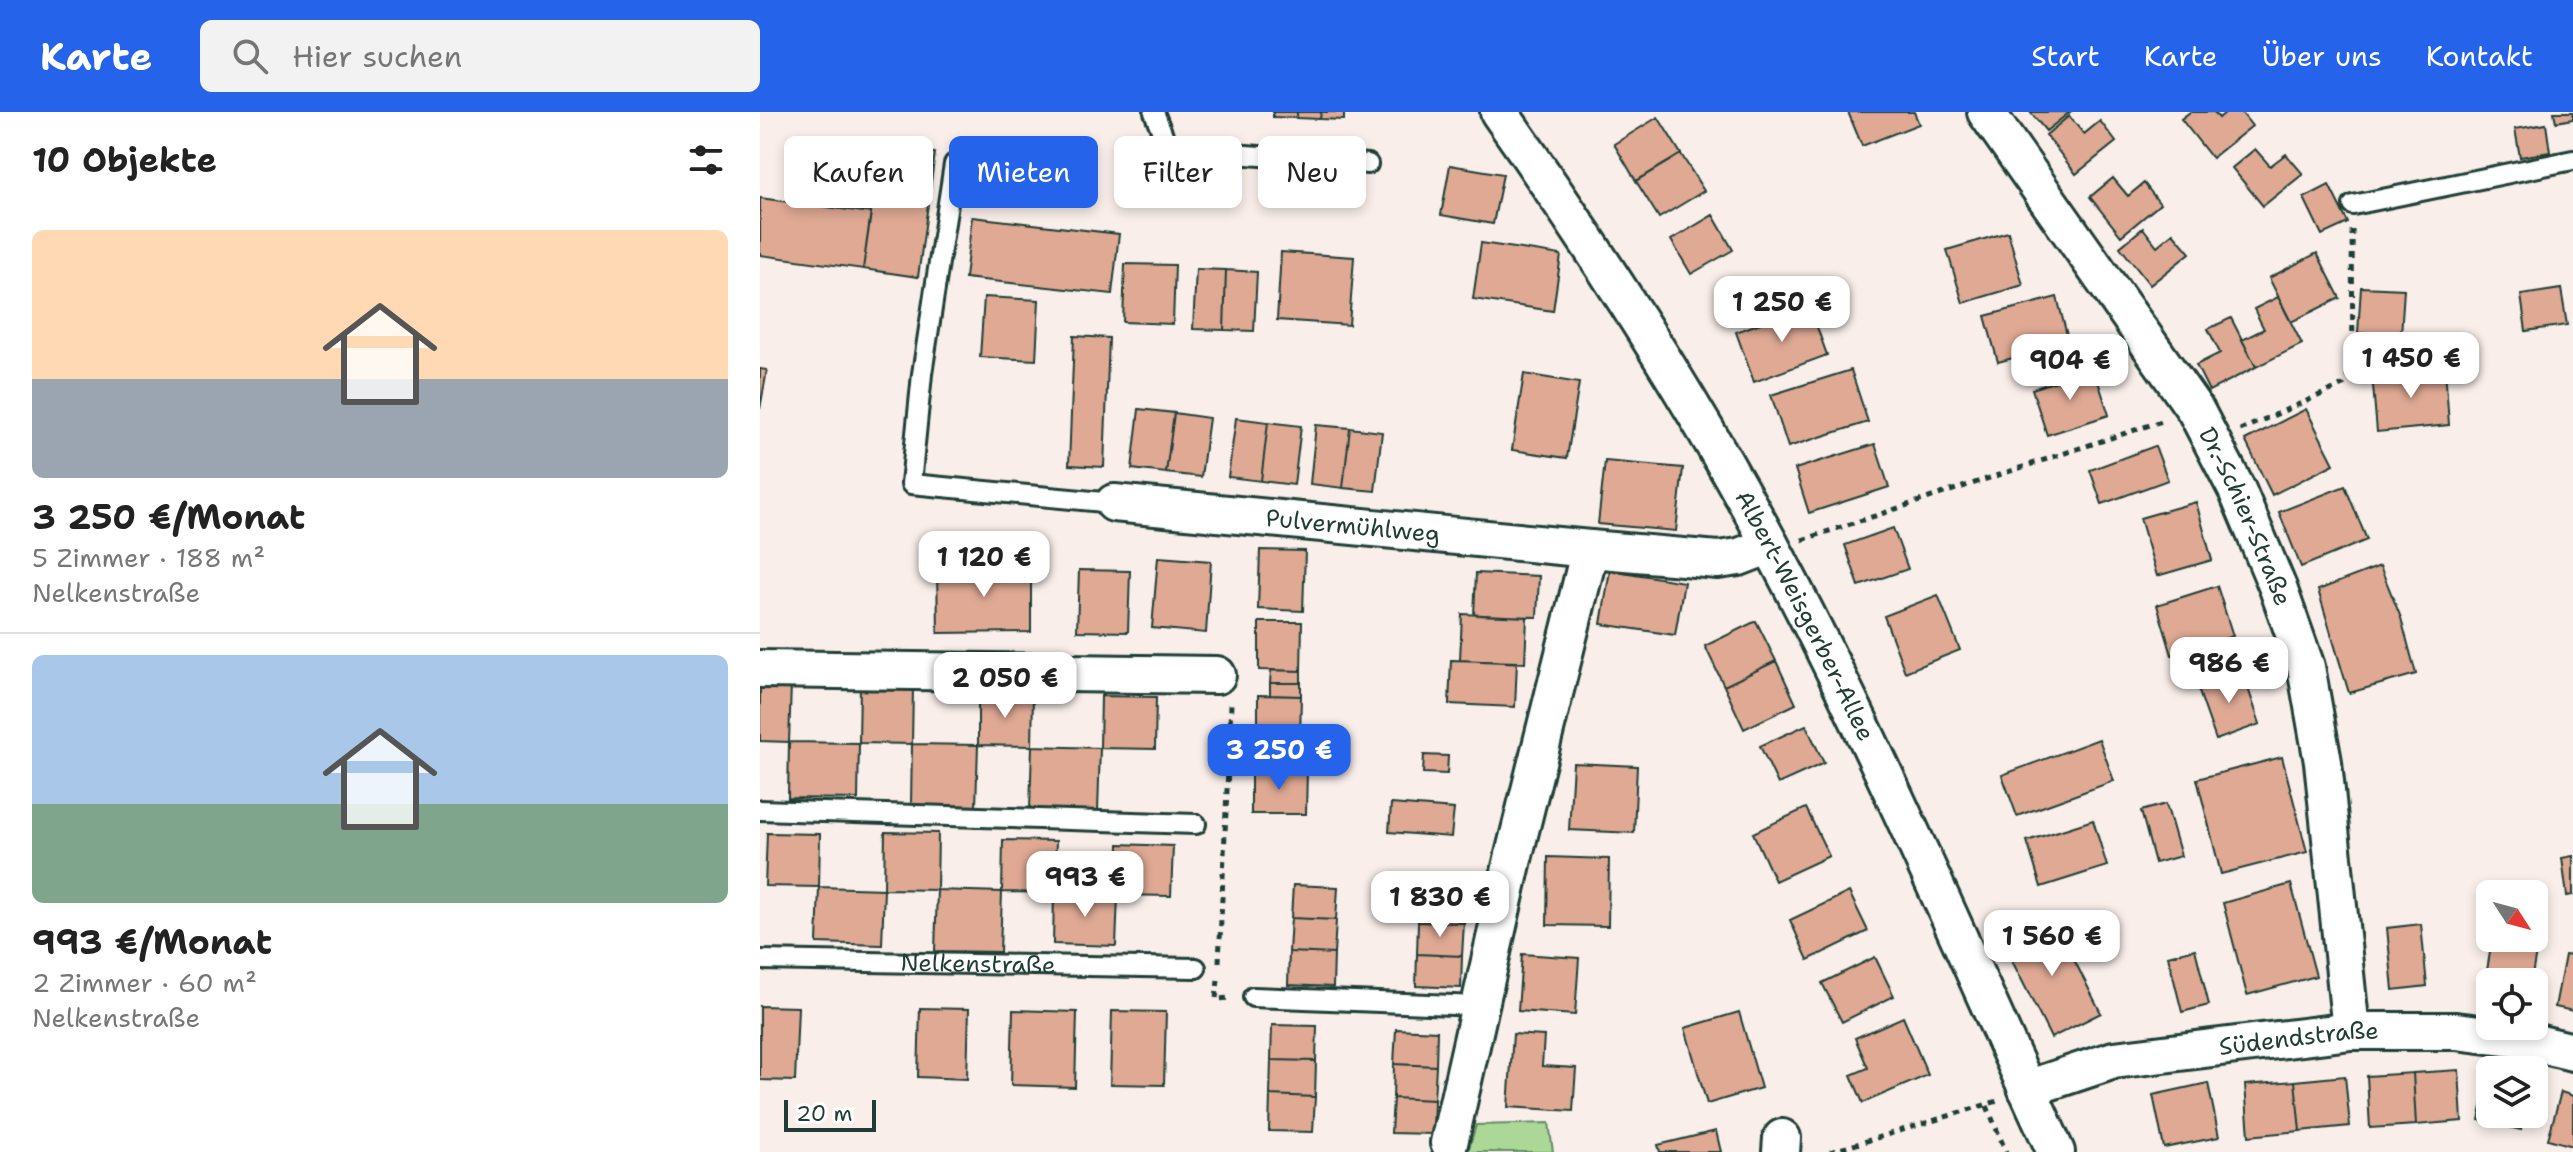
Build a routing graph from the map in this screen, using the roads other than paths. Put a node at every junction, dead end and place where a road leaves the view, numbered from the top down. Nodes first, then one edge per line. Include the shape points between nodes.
1 (1154, 112) edge
2 (1499, 112) edge
3 (1986, 112) edge
4 (2573, 160) edge
5 (1368, 164) dead end
6 (949, 197) edge
7 (2353, 205) road end
8 (1114, 503) joint
9 (1782, 544) junction
10 (1590, 549) junction
11 (760, 669) edge
12 (1217, 675) road end
13 (760, 810) edge
14 (1196, 824) dead end
15 (760, 960) edge
16 (1196, 968) dead end
17 (1253, 997) road end
18 (1478, 1006) junction
19 (2351, 1031) junction
20 (2573, 1052) edge
21 (2027, 1089) junction
22 (1449, 1143) dead end
23 (2056, 1152) edge

1 - 5 lane via 1156,127 1178,150
2 - 9 street, Albert-Weisgerber-Allee
3 - 19 street, Dr.-Schier-Straße via 2204,426 2237,490 2306,667 2323,762
4 - 7 lane
6 - 8 lane via 911,484
8 - 10 street, Pulvermühlweg
9 - 10 street, Pulvermühlweg via 1718,560
9 - 21 street, Albert-Weisgerber-Allee
10 - 18 street
11 - 12 street
13 - 14 lane
15 - 16 lane, Nelkenstraße
17 - 18 lane
18 - 22 street
19 - 20 street, Südendstraße via 2456,1031
19 - 21 street, Südendstraße via 2114,1060
21 - 23 street, Albert-Weisgerber-Allee

